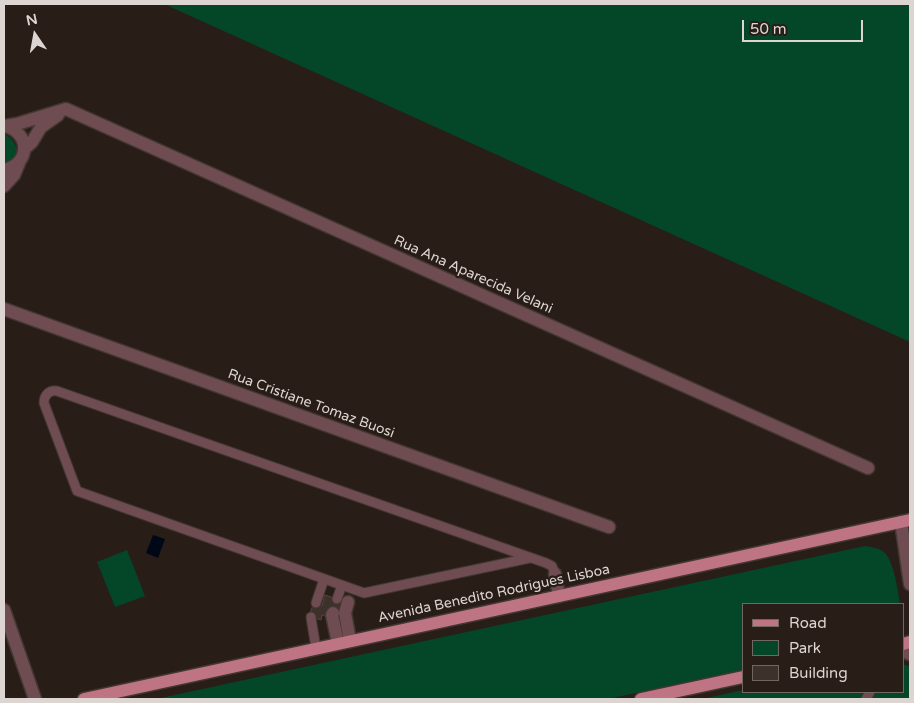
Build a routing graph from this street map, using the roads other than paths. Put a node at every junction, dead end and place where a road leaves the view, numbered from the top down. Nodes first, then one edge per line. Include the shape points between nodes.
1 (66, 109) junction
2 (4, 126) edge
3 (24, 150) junction
4 (19, 163) junction
5 (4, 170) edge
6 (4, 186) edge
7 (4, 309) edge
8 (868, 468) dead end
9 (906, 521) edge
10 (609, 527) dead end
11 (497, 546) junction
12 (530, 558) junction
13 (497, 565) junction
14 (554, 574) joint
15 (324, 579) junction
16 (910, 584) edge
17 (342, 585) junction
18 (352, 589) junction
19 (560, 596) junction
20 (343, 601) junction
21 (316, 603) dead end
22 (4, 610) edge
23 (333, 613) dead end
24 (311, 617) dead end
25 (344, 642) junction
26 (316, 648) junction
27 (742, 677) edge
28 (35, 699) edge
29 (84, 699) edge
30 (641, 699) edge

1 - 2 street
1 - 3 street via 41,128
1 - 8 street, Rua Ana Aparecida Velani
2 - 3 street via 19,134
3 - 4 street
4 - 5 street
4 - 6 street
7 - 10 street, Rua Cristiane Tomaz Buosi
9 - 16 street
9 - 19 main road, Avenida Benedito Rodrigues Lisboa
11 - 12 lane
11 - 13 lane via 503,555
11 - 15 lane via 57,391 45,396 44,403 77,491
12 - 13 lane
12 - 14 lane via 552,566
13 - 18 lane via 364,593
14 - 19 street
15 - 17 lane
15 - 21 lane
17 - 18 lane
17 - 20 lane
18 - 20 lane
19 - 25 main road, Avenida Benedito Rodrigues Lisboa
20 - 25 street
22 - 28 street
23 - 25 street
24 - 26 lane
25 - 26 main road, Avenida Benedito Rodrigues Lisboa
26 - 29 main road, Avenida Benedito Rodrigues Lisboa
27 - 30 main road

